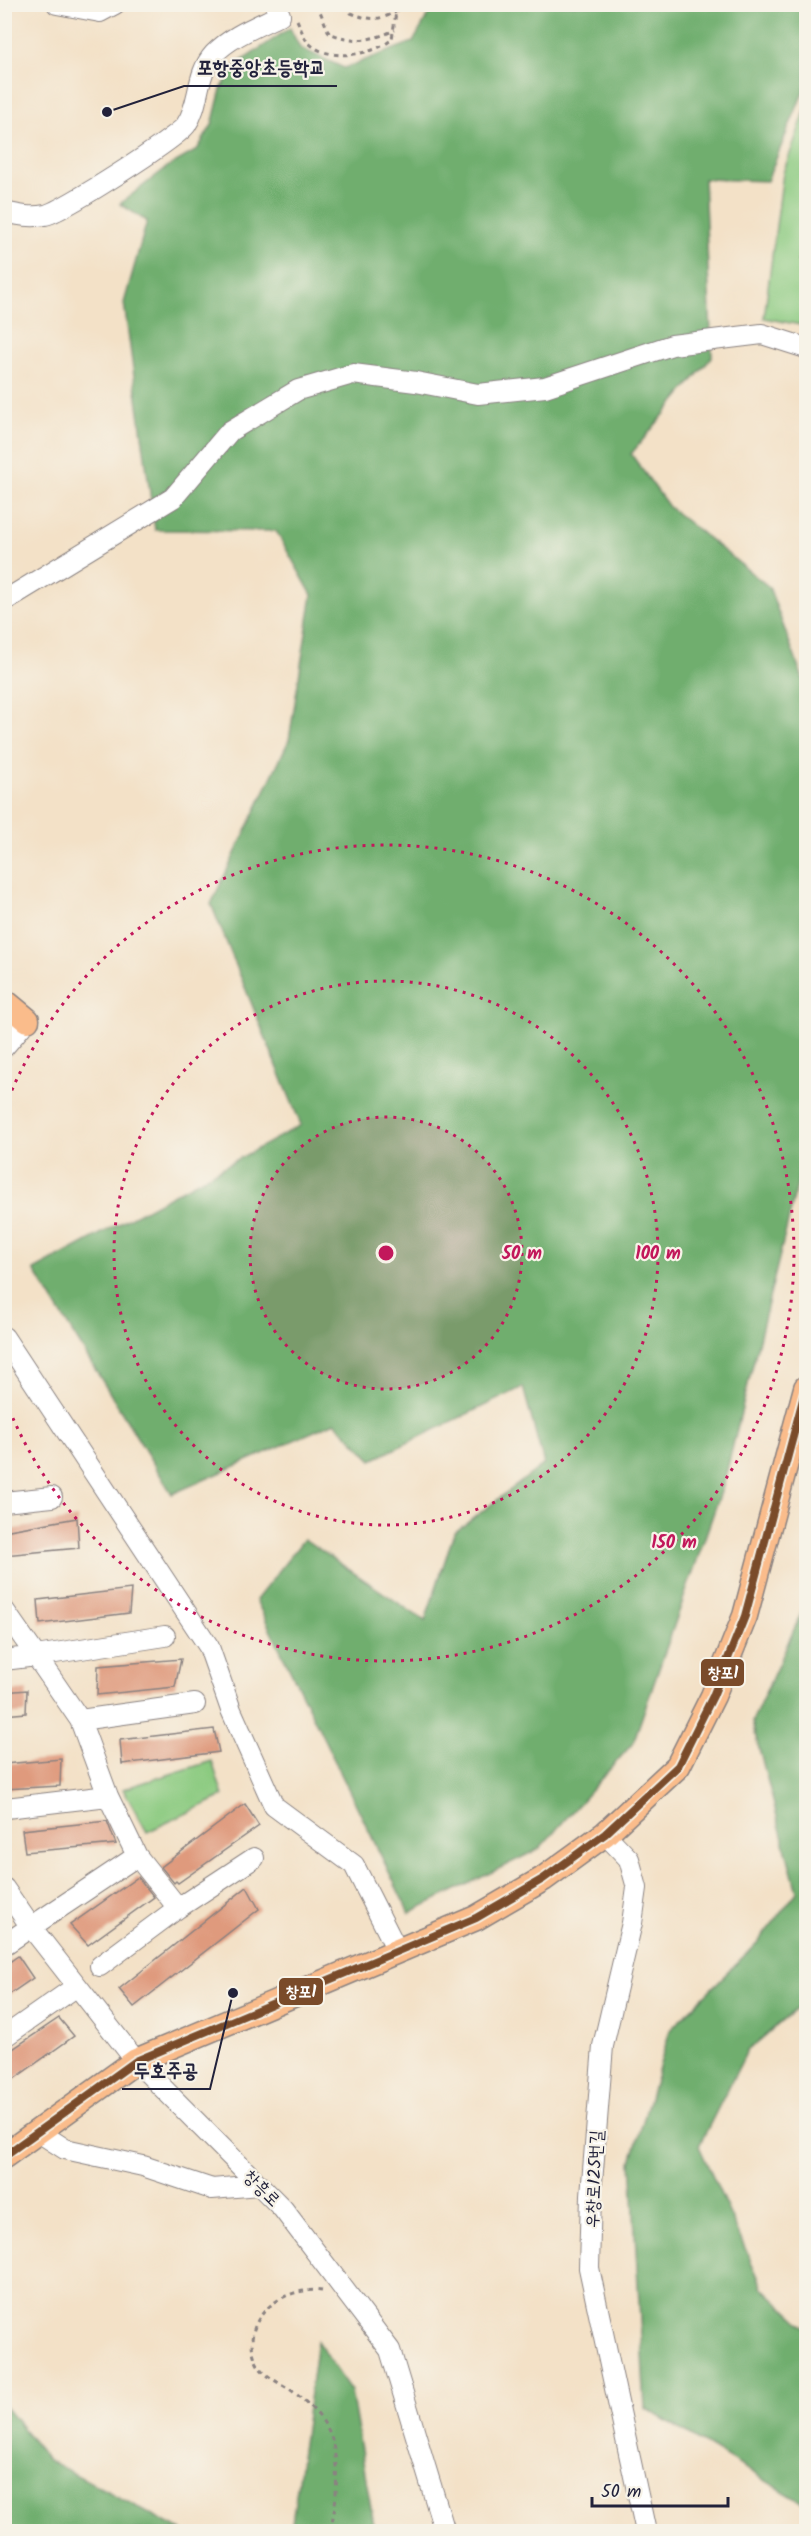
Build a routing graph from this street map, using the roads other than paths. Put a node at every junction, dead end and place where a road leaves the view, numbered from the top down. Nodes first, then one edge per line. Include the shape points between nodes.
1 (57, 4) edge
2 (115, 4) edge
3 (275, 4) edge
4 (4, 212) edge
5 (807, 348) edge
6 (4, 601) edge
7 (4, 1001) edge
8 (27, 1020) joint
9 (4, 1047) edge
10 (4, 1336) edge
11 (807, 1388) edge
12 (52, 1497) dead end
13 (4, 1502) edge
14 (4, 1610) edge
15 (165, 1636) dead end
16 (36, 1656) junction
17 (4, 1660) edge
18 (195, 1704) dead end
19 (80, 1720) junction
20 (108, 1796) junction
21 (6, 1808) edge
22 (605, 1834) junction
23 (137, 1856) junction
24 (254, 1858) dead end
25 (4, 1888) edge
26 (178, 1908) junction
27 (31, 1927) junction
28 (4, 1945) edge
29 (397, 1950) junction
30 (100, 1966) dead end
31 (77, 1986) junction
32 (4, 2037) edge
33 (136, 2061) junction
34 (37, 2131) junction
35 (4, 2156) edge
36 (259, 2185) junction
37 (445, 2532) edge
38 (646, 2532) edge

1 - 2 street via 100,12
3 - 4 street via 280,15 226,43 212,56 199,80 193,112 179,134 68,206 45,215
5 - 6 street via 762,334 672,345 545,387 478,394 353,374 298,390 230,431 173,498
7 - 8 main road
8 - 9 street
10 - 29 street via 209,1647 231,1710 274,1806 354,1865
11 - 22 main road via 745,1616 712,1696 678,1766
12 - 13 street
14 - 16 street
15 - 16 street
16 - 17 street
16 - 19 street
18 - 19 street
19 - 20 street
20 - 21 street
20 - 23 street
22 - 29 main road via 543,1879 476,1918
22 - 38 street, 우창로125번길 via 629,1859 637,1888 603,2046 589,2268
23 - 26 street
23 - 27 street
24 - 26 street
25 - 27 street, 창흥로
26 - 30 street
27 - 28 street
27 - 31 street, 창흥로
29 - 33 main road
31 - 32 street
31 - 33 street, 창흥로
33 - 34 main road
33 - 36 street, 창흥로
34 - 35 main road
34 - 36 street via 65,2149 143,2166 212,2189
36 - 37 street, 창흥로 via 283,2209 390,2350

